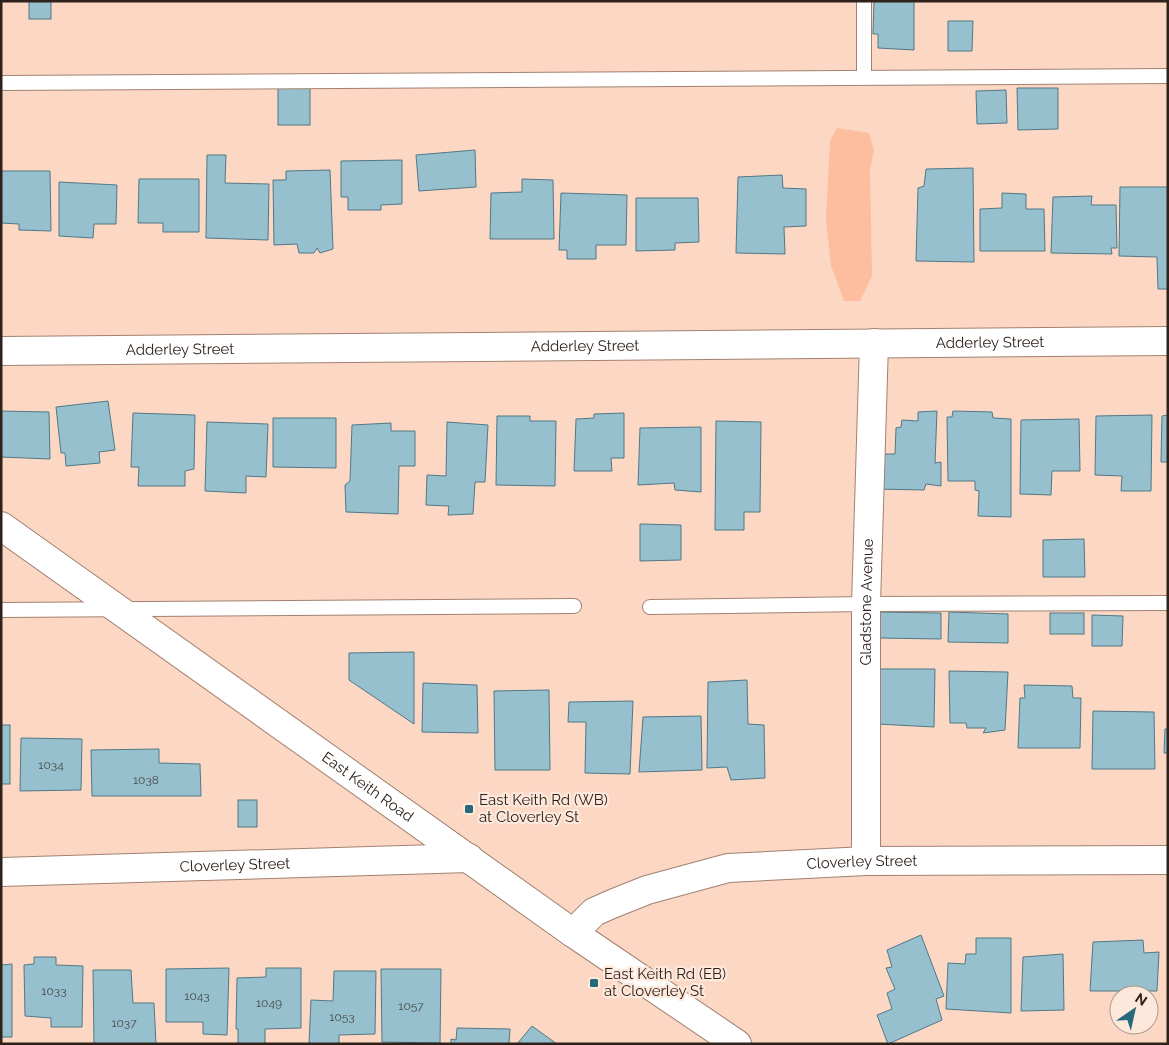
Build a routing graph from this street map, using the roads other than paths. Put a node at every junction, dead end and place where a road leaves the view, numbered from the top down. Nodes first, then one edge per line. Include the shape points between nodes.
1 (864, 1) edge
2 (1168, 76) edge
3 (864, 77) junction
4 (1, 83) edge
5 (1168, 341) edge
6 (874, 343) junction
7 (1, 351) edge
8 (1, 526) edge
9 (1168, 603) edge
10 (866, 604) junction
11 (574, 606) dead end
12 (650, 607) dead end
13 (120, 608) junction
14 (1, 610) edge
15 (469, 858) junction
16 (1168, 860) edge
17 (866, 861) junction
18 (1, 872) edge
19 (573, 933) junction
20 (737, 1044) edge

1 - 3 lane
2 - 3 lane
3 - 4 lane
5 - 6 street, Adderley Street
6 - 7 street, Adderley Street
6 - 10 street, Gladstone Avenue
8 - 13 street, East Keith Road
9 - 10 lane
10 - 12 lane
10 - 17 street, Gladstone Avenue
11 - 13 lane
13 - 14 lane
13 - 15 street, East Keith Road
15 - 18 street, Cloverley Street
15 - 19 street, East Keith Road
16 - 17 street, Cloverley Street
17 - 19 street, Cloverley Street via 728,868 647,890 603,908 594,912
19 - 20 street, East Keith Road

